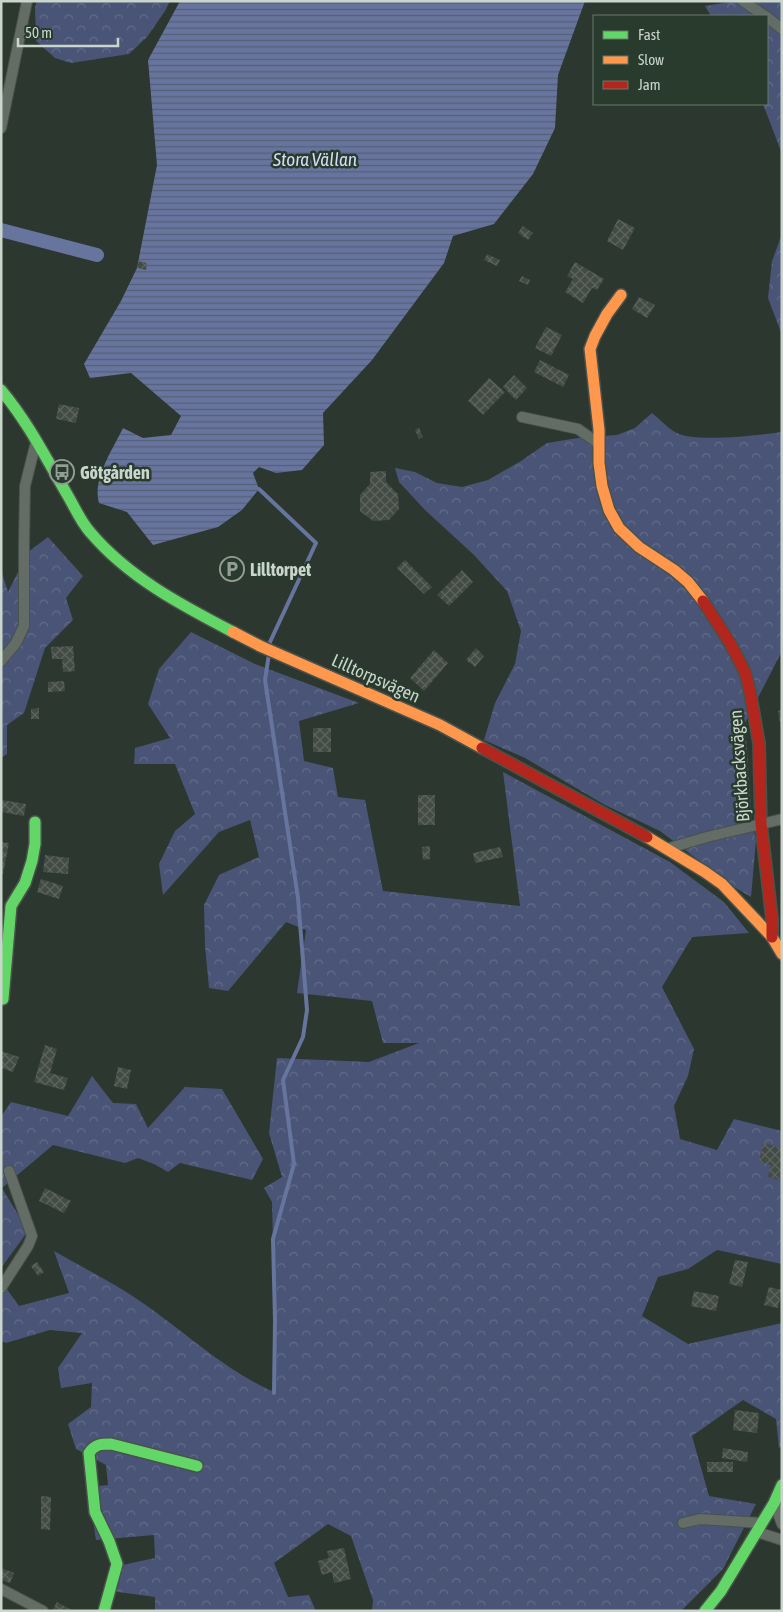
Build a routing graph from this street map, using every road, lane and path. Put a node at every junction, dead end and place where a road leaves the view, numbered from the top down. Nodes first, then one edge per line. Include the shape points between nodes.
1 (27, 1) edge
2 (744, 1) edge
3 (763, 15) edge
4 (768, 19) edge
5 (782, 30) edge
6 (1, 128) edge
7 (621, 295) dead end
8 (1, 390) edge
9 (522, 417) dead end
10 (36, 442) junction
11 (599, 444) junction
12 (1, 661) edge
13 (782, 819) edge
14 (35, 822) dead end
15 (760, 824) junction
16 (666, 849) junction
17 (6, 906) edge
18 (772, 937) junction
19 (782, 954) edge
20 (3, 999) dead end
21 (9, 1171) dead end
22 (1, 1288) edge
23 (197, 1466) dead end
24 (782, 1485) edge
25 (774, 1503) junction
26 (683, 1522) dead end
27 (782, 1524) edge
28 (759, 1527) junction
29 (782, 1540) edge
30 (1, 1589) edge
31 (43, 1611) edge
32 (104, 1611) edge
33 (705, 1611) edge

1 - 6 street
2 - 3 street
4 - 5 street
7 - 11 street, Björkbacksvägen via 607,314 590,349
8 - 10 street, Lilltorpsvägen
9 - 11 street via 578,429
10 - 12 street via 25,486 24,626 16,643
10 - 16 street, Lilltorpsvägen via 89,531 139,578 256,644 440,725
11 - 15 street, Björkbacksvägen via 602,486 614,522 639,547 688,582 730,643 745,672 759,743
13 - 15 street
14 - 17 street via 35,844 25,883 17,898
15 - 16 street
15 - 18 street, Björkbacksvägen
16 - 18 street, Lilltorpsvägen via 722,884
17 - 20 street via 10,926
18 - 19 street, Lilltorpsvägen
21 - 22 street via 32,1236
23 - 32 street via 111,1444 93,1446 89,1453 95,1512 117,1564
24 - 25 street
25 - 27 street
25 - 28 street
26 - 28 street via 700,1519
28 - 29 street
28 - 33 street via 721,1591
30 - 31 street

